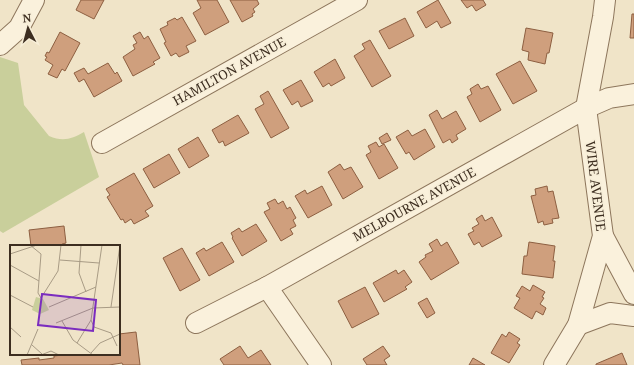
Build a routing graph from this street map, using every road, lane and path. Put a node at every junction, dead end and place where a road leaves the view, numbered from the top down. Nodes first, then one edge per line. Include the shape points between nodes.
1 (34, 0) edge
2 (357, 0) edge
3 (605, 0) edge
4 (0, 45) edge
5 (634, 94) edge
6 (586, 108) junction
7 (102, 143) dead end
8 (603, 236) junction
9 (267, 287) junction
10 (634, 294) edge
11 (634, 316) edge
12 (196, 323) dead end
13 (578, 325) junction
14 (321, 365) edge
15 (554, 365) edge

1 - 4 street via 18,28
2 - 7 street, HAMILTON AVENUE
3 - 6 street, WIRE AVENUE
5 - 6 street, MELBOURNE AVENUE via 609,98
6 - 8 street, WIRE AVENUE
6 - 9 street, MELBOURNE AVENUE
8 - 10 street
8 - 13 street, WIRE AVENUE
9 - 12 street, MELBOURNE AVENUE
9 - 14 street
11 - 13 street via 610,313
13 - 15 street, WIRE AVENUE

